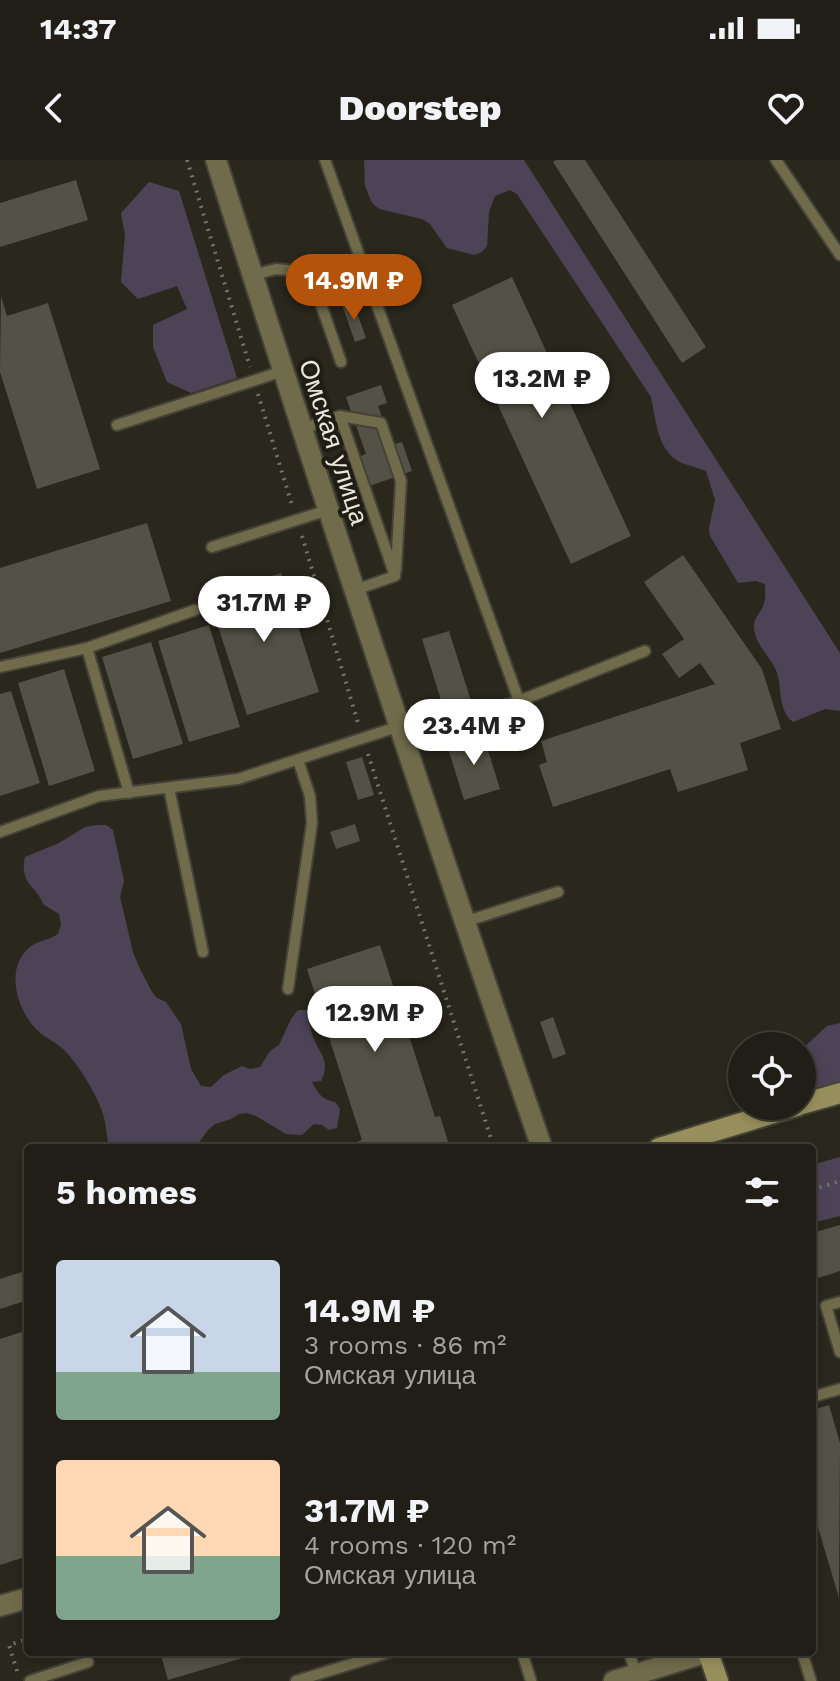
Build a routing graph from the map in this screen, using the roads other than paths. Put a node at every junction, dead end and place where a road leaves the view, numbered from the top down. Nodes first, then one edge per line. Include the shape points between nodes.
1 (216, 160) edge
2 (325, 160) edge
3 (776, 160) edge
4 (840, 255) edge
5 (253, 275) junction
6 (341, 362) dead end
7 (283, 371) junction
8 (340, 416) junction
9 (117, 425) dead end
10 (302, 429) junction
11 (328, 510) junction
12 (212, 547) dead end
13 (395, 576) junction
14 (355, 590) junction
15 (195, 610) dead end
16 (87, 648) junction
17 (645, 651) dead end
18 (0, 667) edge
19 (519, 701) junction
20 (402, 732) junction
21 (298, 760) junction
22 (169, 788) junction
23 (129, 793) junction
24 (0, 832) edge
25 (558, 892) dead end
26 (464, 922) junction
27 (203, 952) dead end
28 (288, 989) dead end
29 (840, 1093) edge
30 (816, 1100) edge
31 (750, 1120) edge
32 (541, 1144) edge
33 (672, 1144) edge
34 (840, 1302) edge
35 (840, 1352) edge
36 (840, 1389) edge
37 (816, 1396) edge
38 (24, 1599) edge
39 (0, 1606) edge
40 (377, 1656) edge
41 (523, 1656) edge
42 (630, 1656) edge
43 (695, 1656) edge
44 (709, 1656) edge
45 (803, 1656) edge
46 (88, 1662) dead end
47 (636, 1674) junction
48 (30, 1681) edge
49 (296, 1681) edge
50 (531, 1681) edge
51 (614, 1681) edge
52 (718, 1681) edge
53 (811, 1681) edge

1 - 5 street, Омская улица
2 - 19 lane
3 - 4 lane
5 - 6 lane via 298,271 317,293
5 - 7 street, Омская улица
7 - 9 lane
7 - 10 street, Омская улица
8 - 10 lane
8 - 13 lane
8 - 13 lane via 381,423 401,481
10 - 11 street, Омская улица
11 - 12 lane
11 - 14 street, Омская улица
13 - 14 lane
14 - 20 street, Омская улица
15 - 16 lane
16 - 18 lane
16 - 23 lane
17 - 19 lane
19 - 20 lane
20 - 21 lane via 362,738
20 - 26 street, Омская улица
21 - 22 lane via 238,779
21 - 28 lane via 312,823
22 - 23 lane
22 - 27 lane
23 - 24 lane via 99,796
25 - 26 lane
26 - 32 street, Омская улица
29 - 30 main road
31 - 33 main road
34 - 35 lane via 826,1306
36 - 37 lane
38 - 39 street
40 - 49 lane
41 - 50 lane
42 - 47 lane
43 - 47 street
44 - 52 main road
45 - 53 lane
46 - 48 lane
47 - 51 street

